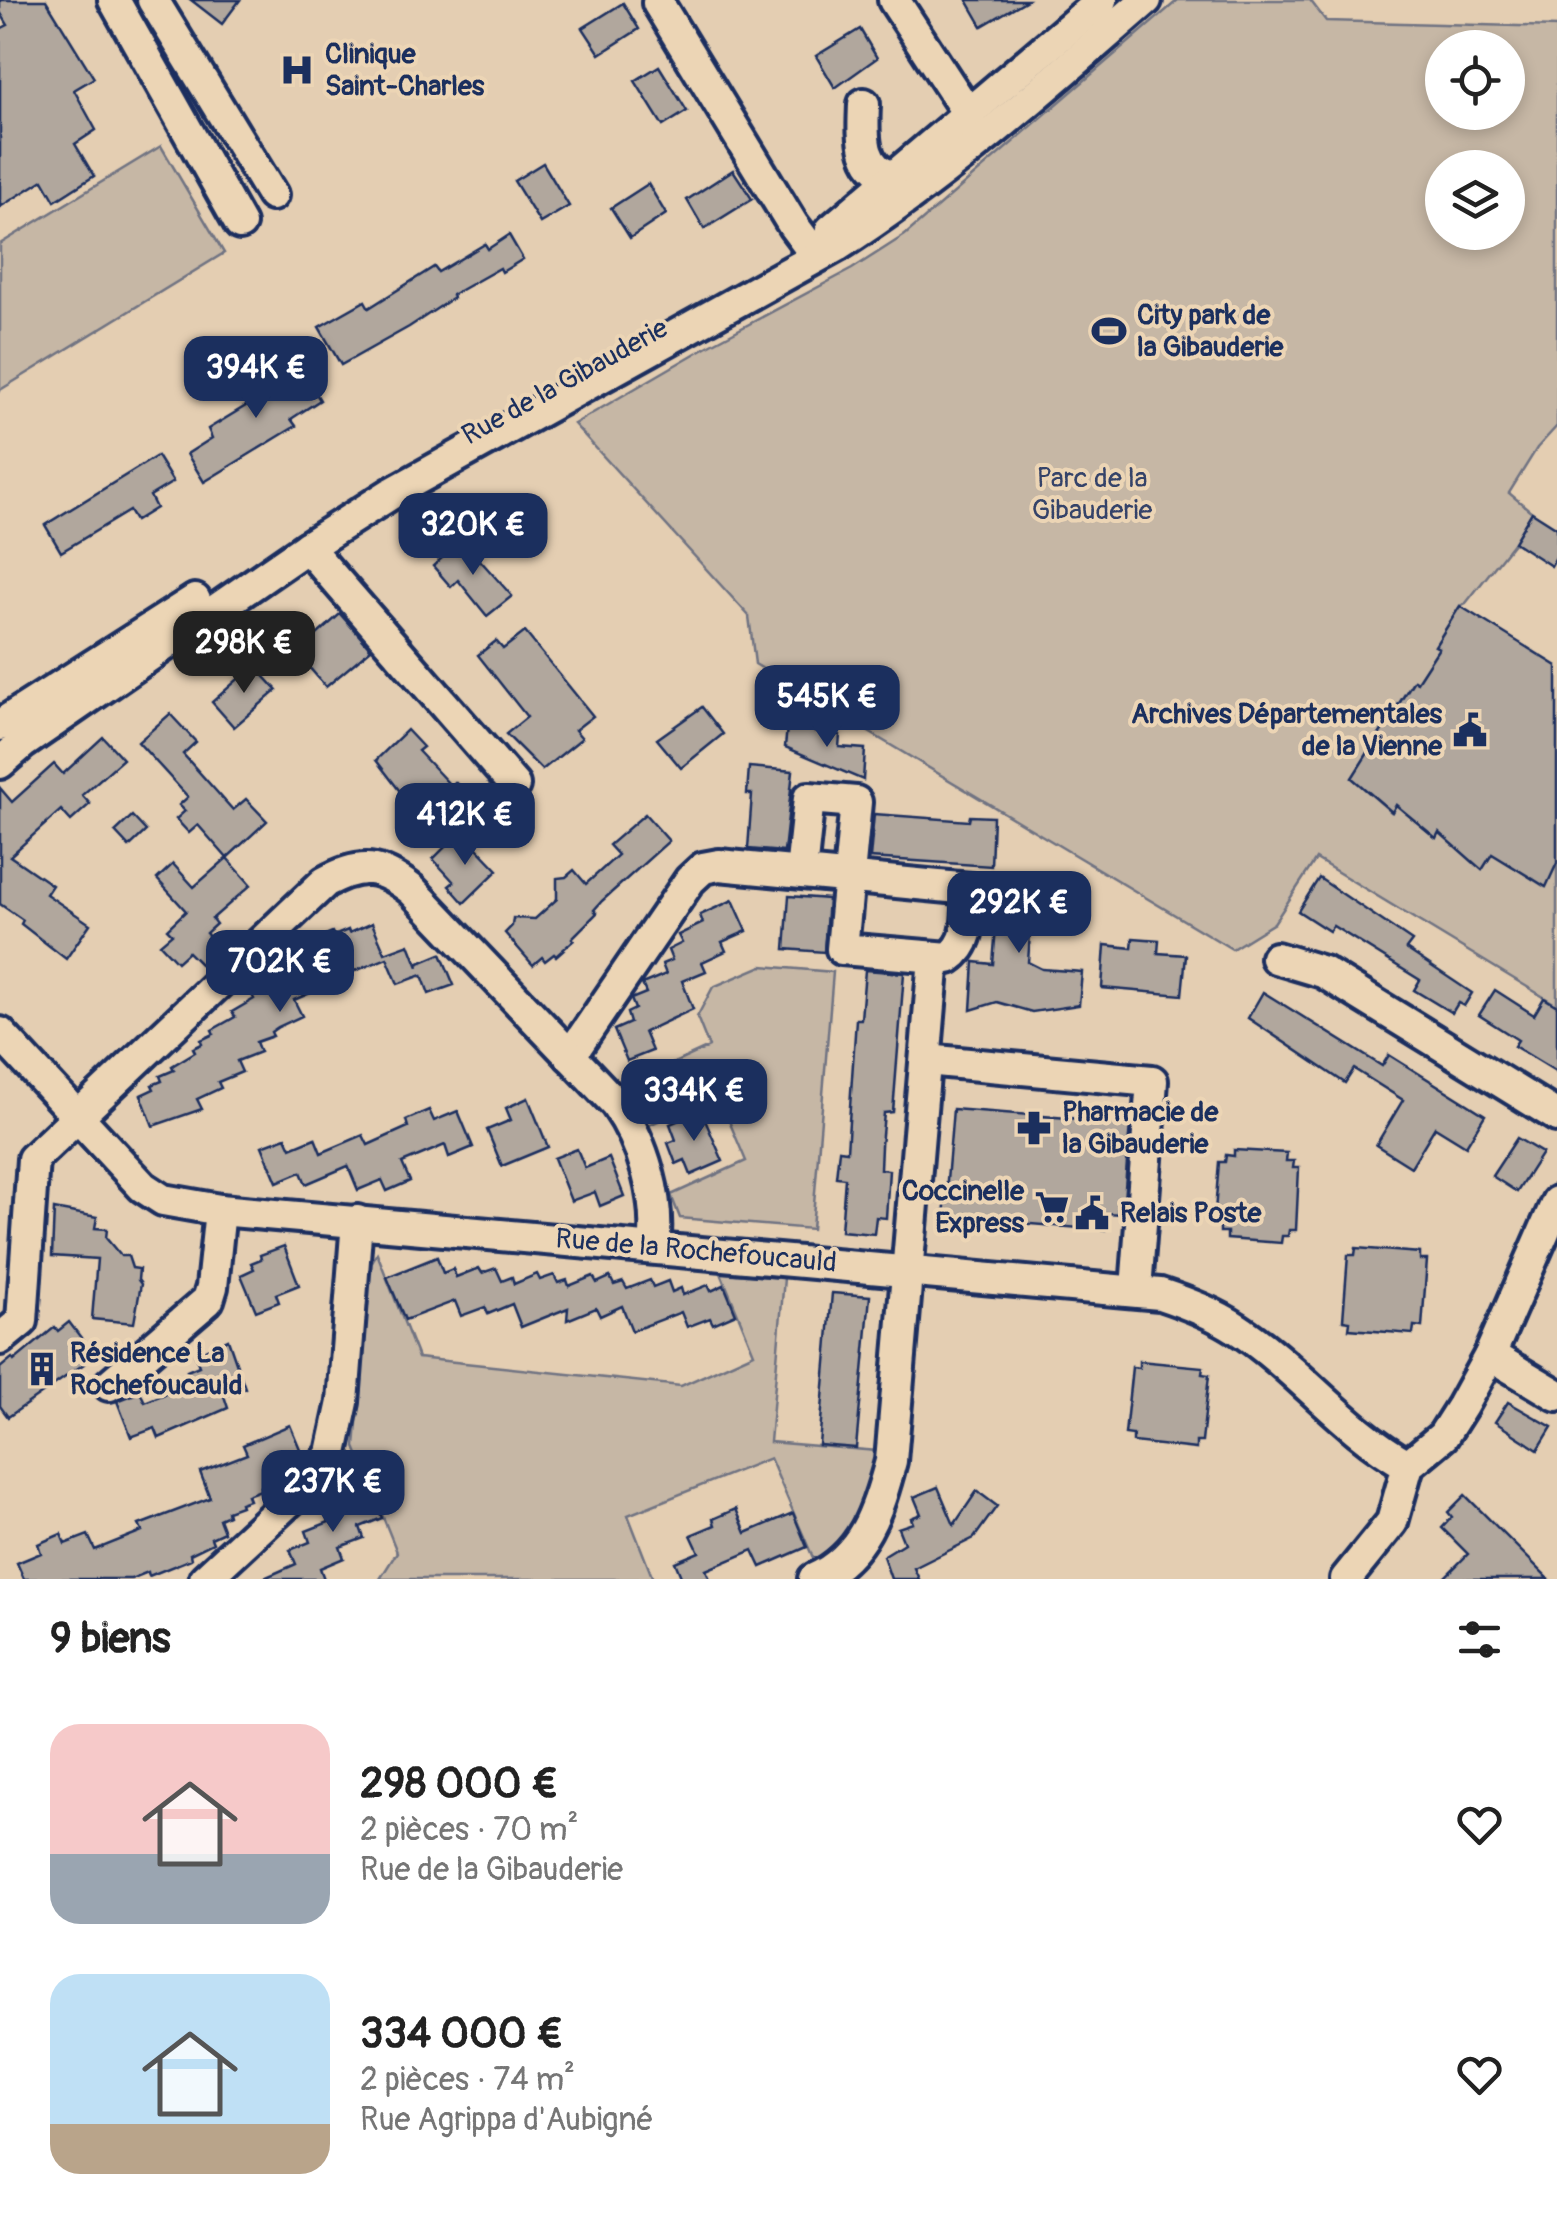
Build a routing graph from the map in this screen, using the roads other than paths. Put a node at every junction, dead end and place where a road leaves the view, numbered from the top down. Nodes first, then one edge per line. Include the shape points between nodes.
1 (114, 0) edge
2 (152, 0) edge
3 (894, 0) edge
4 (1102, 0) edge
5 (1128, 0) edge
6 (1146, 0) edge
7 (658, 3) dead end
8 (1063, 70) junction
9 (864, 104) dead end
10 (969, 115) junction
11 (896, 177) junction
12 (272, 196) dead end
13 (240, 224) dead end
14 (808, 245) junction
15 (306, 547) junction
16 (0, 726) edge
17 (0, 764) edge
18 (514, 785) dead end
19 (801, 872) junction
20 (849, 877) junction
21 (934, 958) junction
22 (1276, 958) dead end
23 (0, 1033) edge
24 (570, 1056) junction
25 (926, 1060) junction
26 (1557, 1116) edge
27 (79, 1118) junction
28 (1557, 1202) edge
29 (220, 1210) junction
30 (357, 1222) junction
31 (654, 1246) junction
32 (907, 1269) junction
33 (1136, 1289) junction
34 (0, 1339) edge
35 (1490, 1355) junction
36 (109, 1385) dead end
37 (1557, 1395) edge
38 (1408, 1465) junction
39 (205, 1579) edge
40 (814, 1579) edge
41 (1346, 1579) edge

1 - 13 street
2 - 12 street
3 - 10 street
4 - 10 street, Rue de la Gibauderie
5 - 8 street, Rue de la Gibauderie
6 - 8 street, Rue de la Gibauderie
7 - 14 street
8 - 15 street, Rue de la Gibauderie via 926,186 851,237 392,492
9 - 11 street via 865,151 878,171
10 - 11 street, Rue de la Gibauderie
11 - 14 street, Rue de la Gibauderie
14 - 16 street, Rue de la Gibauderie via 386,481
15 - 17 street, Rue de la Gibauderie
15 - 18 street
19 - 20 street
19 - 20 street via 808,798 856,802
19 - 24 street via 703,868
20 - 21 street via 842,949
20 - 21 street via 970,889 966,939 949,958
21 - 25 street
22 - 26 street via 1323,972
23 - 27 street, Rue de la Rochefoucauld
24 - 27 street via 412,890 383,870 364,868 324,882
24 - 31 street via 616,1104 633,1133 656,1203
25 - 32 street
25 - 33 street via 1152,1080
27 - 29 street, Rue de la Rochefoucauld via 143,1187 163,1200
27 - 34 street via 24,1166 22,1321
28 - 35 street
29 - 30 street, Rue de la Rochefoucauld
29 - 36 street via 208,1300
30 - 31 street, Rue de la Rochefoucauld
30 - 39 street via 343,1402 332,1453
31 - 32 street, Rue de la Rochefoucauld
32 - 33 street, Rue de la Rochefoucauld
32 - 40 street via 891,1461 879,1508 860,1545
33 - 38 street, Rue de la Rochefoucauld via 1237,1328 1380,1450
35 - 37 street
35 - 38 street via 1443,1436
38 - 41 street via 1392,1522

